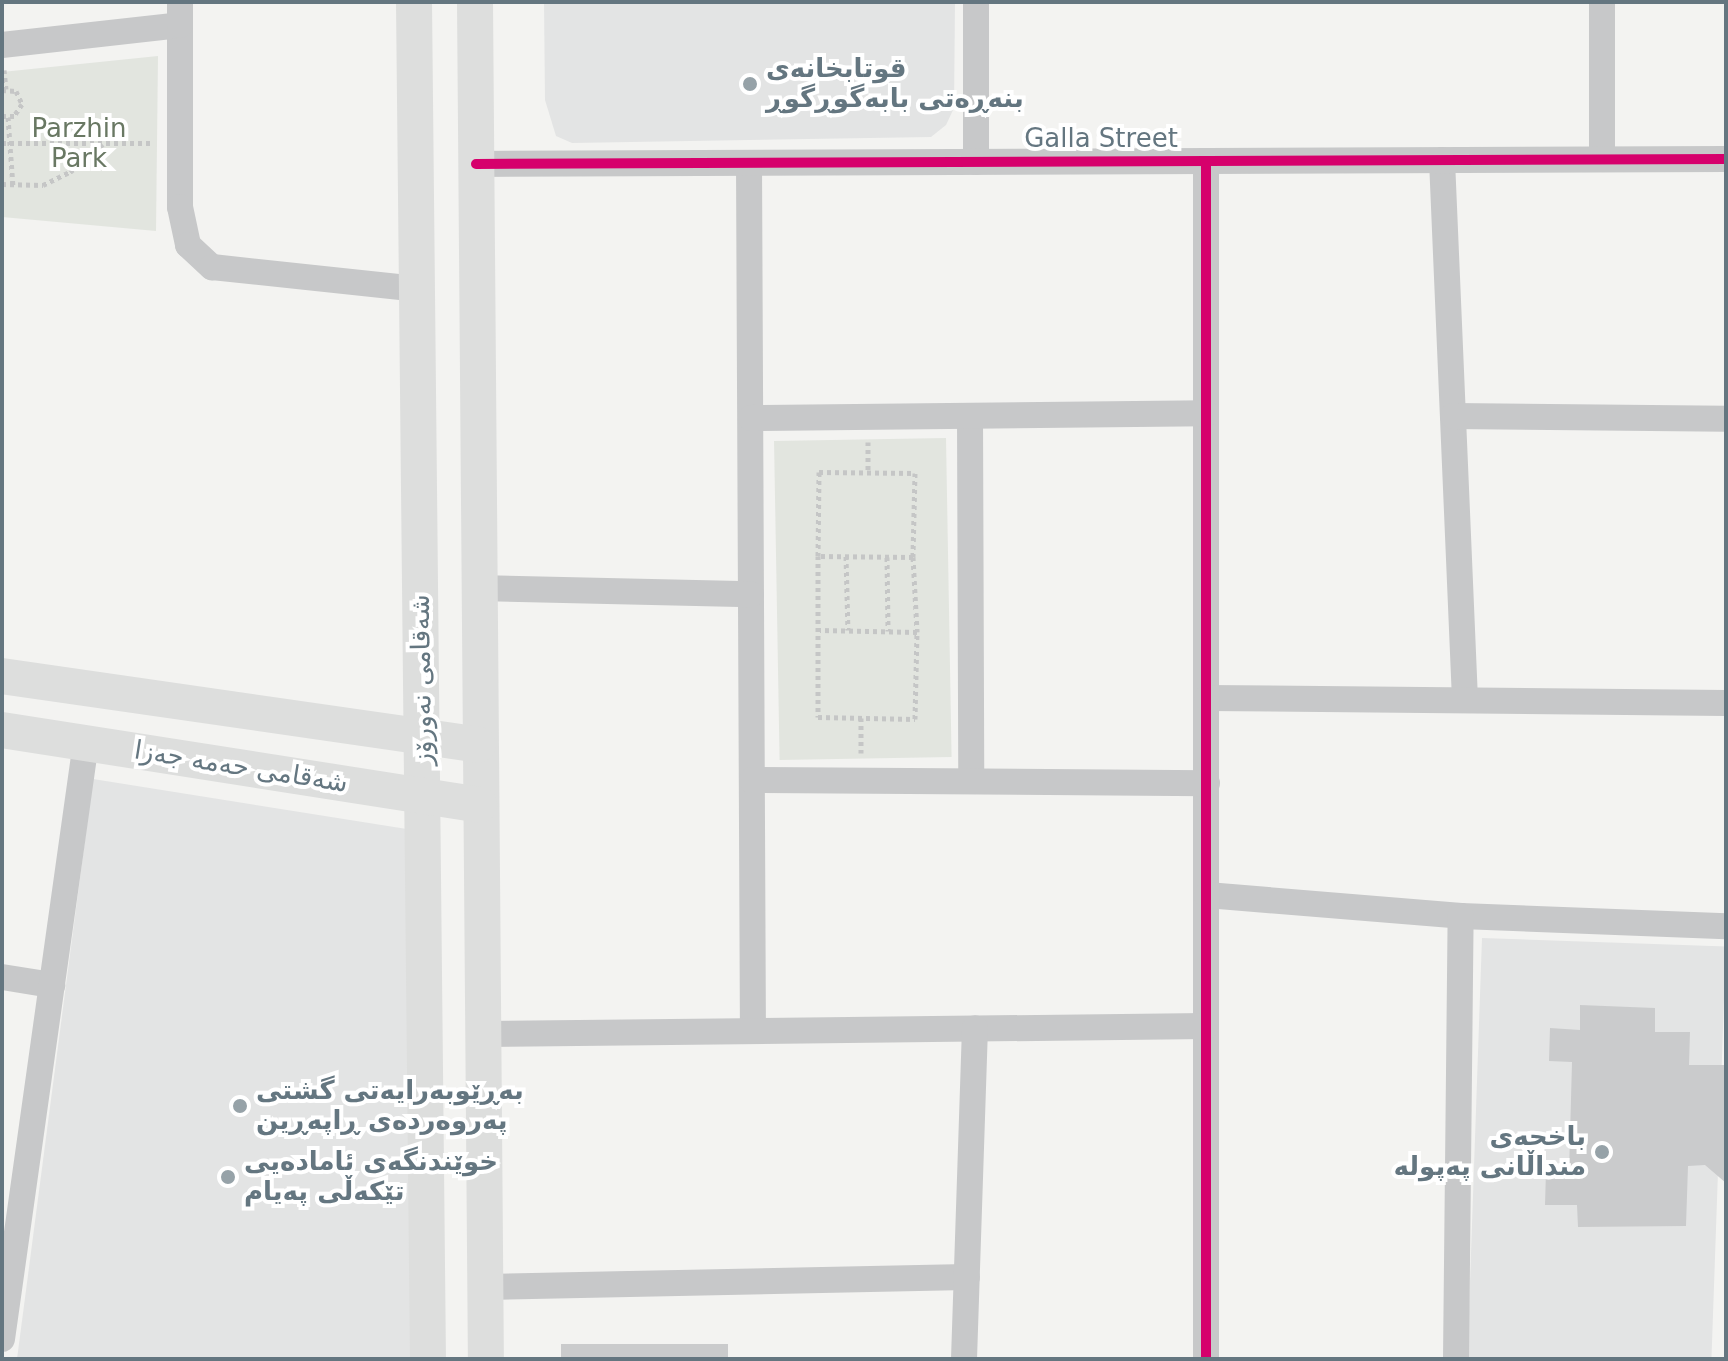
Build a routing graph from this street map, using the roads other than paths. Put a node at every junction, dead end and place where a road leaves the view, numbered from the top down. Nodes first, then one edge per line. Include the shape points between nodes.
1 (414, 2) edge
2 (475, 2) edge
3 (976, 2) edge
4 (1602, 2) edge
5 (180, 13) edge
6 (2, 45) edge
7 (1602, 159) junction
8 (1726, 159) edge
9 (1442, 160) junction
10 (1206, 161) junction
11 (976, 162) junction
12 (749, 163) junction
13 (476, 164) junction
14 (417, 289) junction
15 (1206, 413) junction
16 (970, 416) junction
17 (1453, 416) junction
18 (751, 418) junction
19 (1726, 419) edge
20 (477, 588) junction
21 (751, 594) junction
22 (2, 676) edge
23 (1207, 698) junction
24 (1465, 700) junction
25 (1726, 703) edge
26 (2, 730) edge
27 (423, 739) junction
28 (86, 742) junction
29 (478, 745) junction
30 (752, 780) junction
31 (971, 781) junction
32 (1207, 783) junction
33 (424, 797) junction
34 (479, 805) junction
35 (1207, 895) junction
36 (1461, 916) junction
37 (1726, 926) edge
38 (2, 977) edge
39 (52, 985) junction
40 (1206, 1026) junction
41 (975, 1028) junction
42 (753, 1031) junction
43 (482, 1034) junction
44 (12, 1203) edge
45 (967, 1277) junction
46 (485, 1287) junction
47 (2, 1339) edge
48 (428, 1359) edge
49 (486, 1359) edge
50 (964, 1359) edge
51 (1206, 1359) edge
52 (1456, 1359) edge

1 - 14 main road, شەقامی نەورۆز
2 - 13 main road
3 - 11 street
4 - 7 street
5 - 6 street
5 - 14 street via 180,207 188,245 212,267
7 - 8 street, Galla Street
7 - 9 street, Galla Street
9 - 10 street, Galla Street
9 - 17 street
10 - 11 street, Galla Street
10 - 15 street
11 - 12 street, Galla Street
12 - 13 street, Galla Street
12 - 18 street
13 - 20 main road
14 - 27 main road, شەقامی نەورۆز
15 - 16 street
15 - 23 street
16 - 18 street
16 - 31 street
17 - 19 street
17 - 24 street
18 - 21 street
20 - 21 street
20 - 29 main road
21 - 30 street
22 - 27 main road, شەقامی حەمە جەزا
23 - 24 street
23 - 32 street
24 - 25 street
26 - 28 main road, شەقامی حەمە جەزا
27 - 29 main road, شەقامی حەمە جەزا
27 - 33 main road, شەقامی نەورۆز
28 - 33 main road, شەقامی حەمە جەزا
28 - 39 street
29 - 34 main road
30 - 31 street
30 - 42 street
31 - 32 street
32 - 35 street
33 - 34 main road, شەقامی حەمە جەزا
33 - 48 main road, شەقامی نەورۆز
34 - 43 main road
35 - 36 street
35 - 40 street
36 - 37 street
36 - 52 street
38 - 39 street
39 - 44 street
40 - 41 street
40 - 51 street
41 - 42 street
41 - 45 street
42 - 43 street
43 - 46 main road
44 - 47 street
45 - 46 street
45 - 50 street
46 - 49 main road

